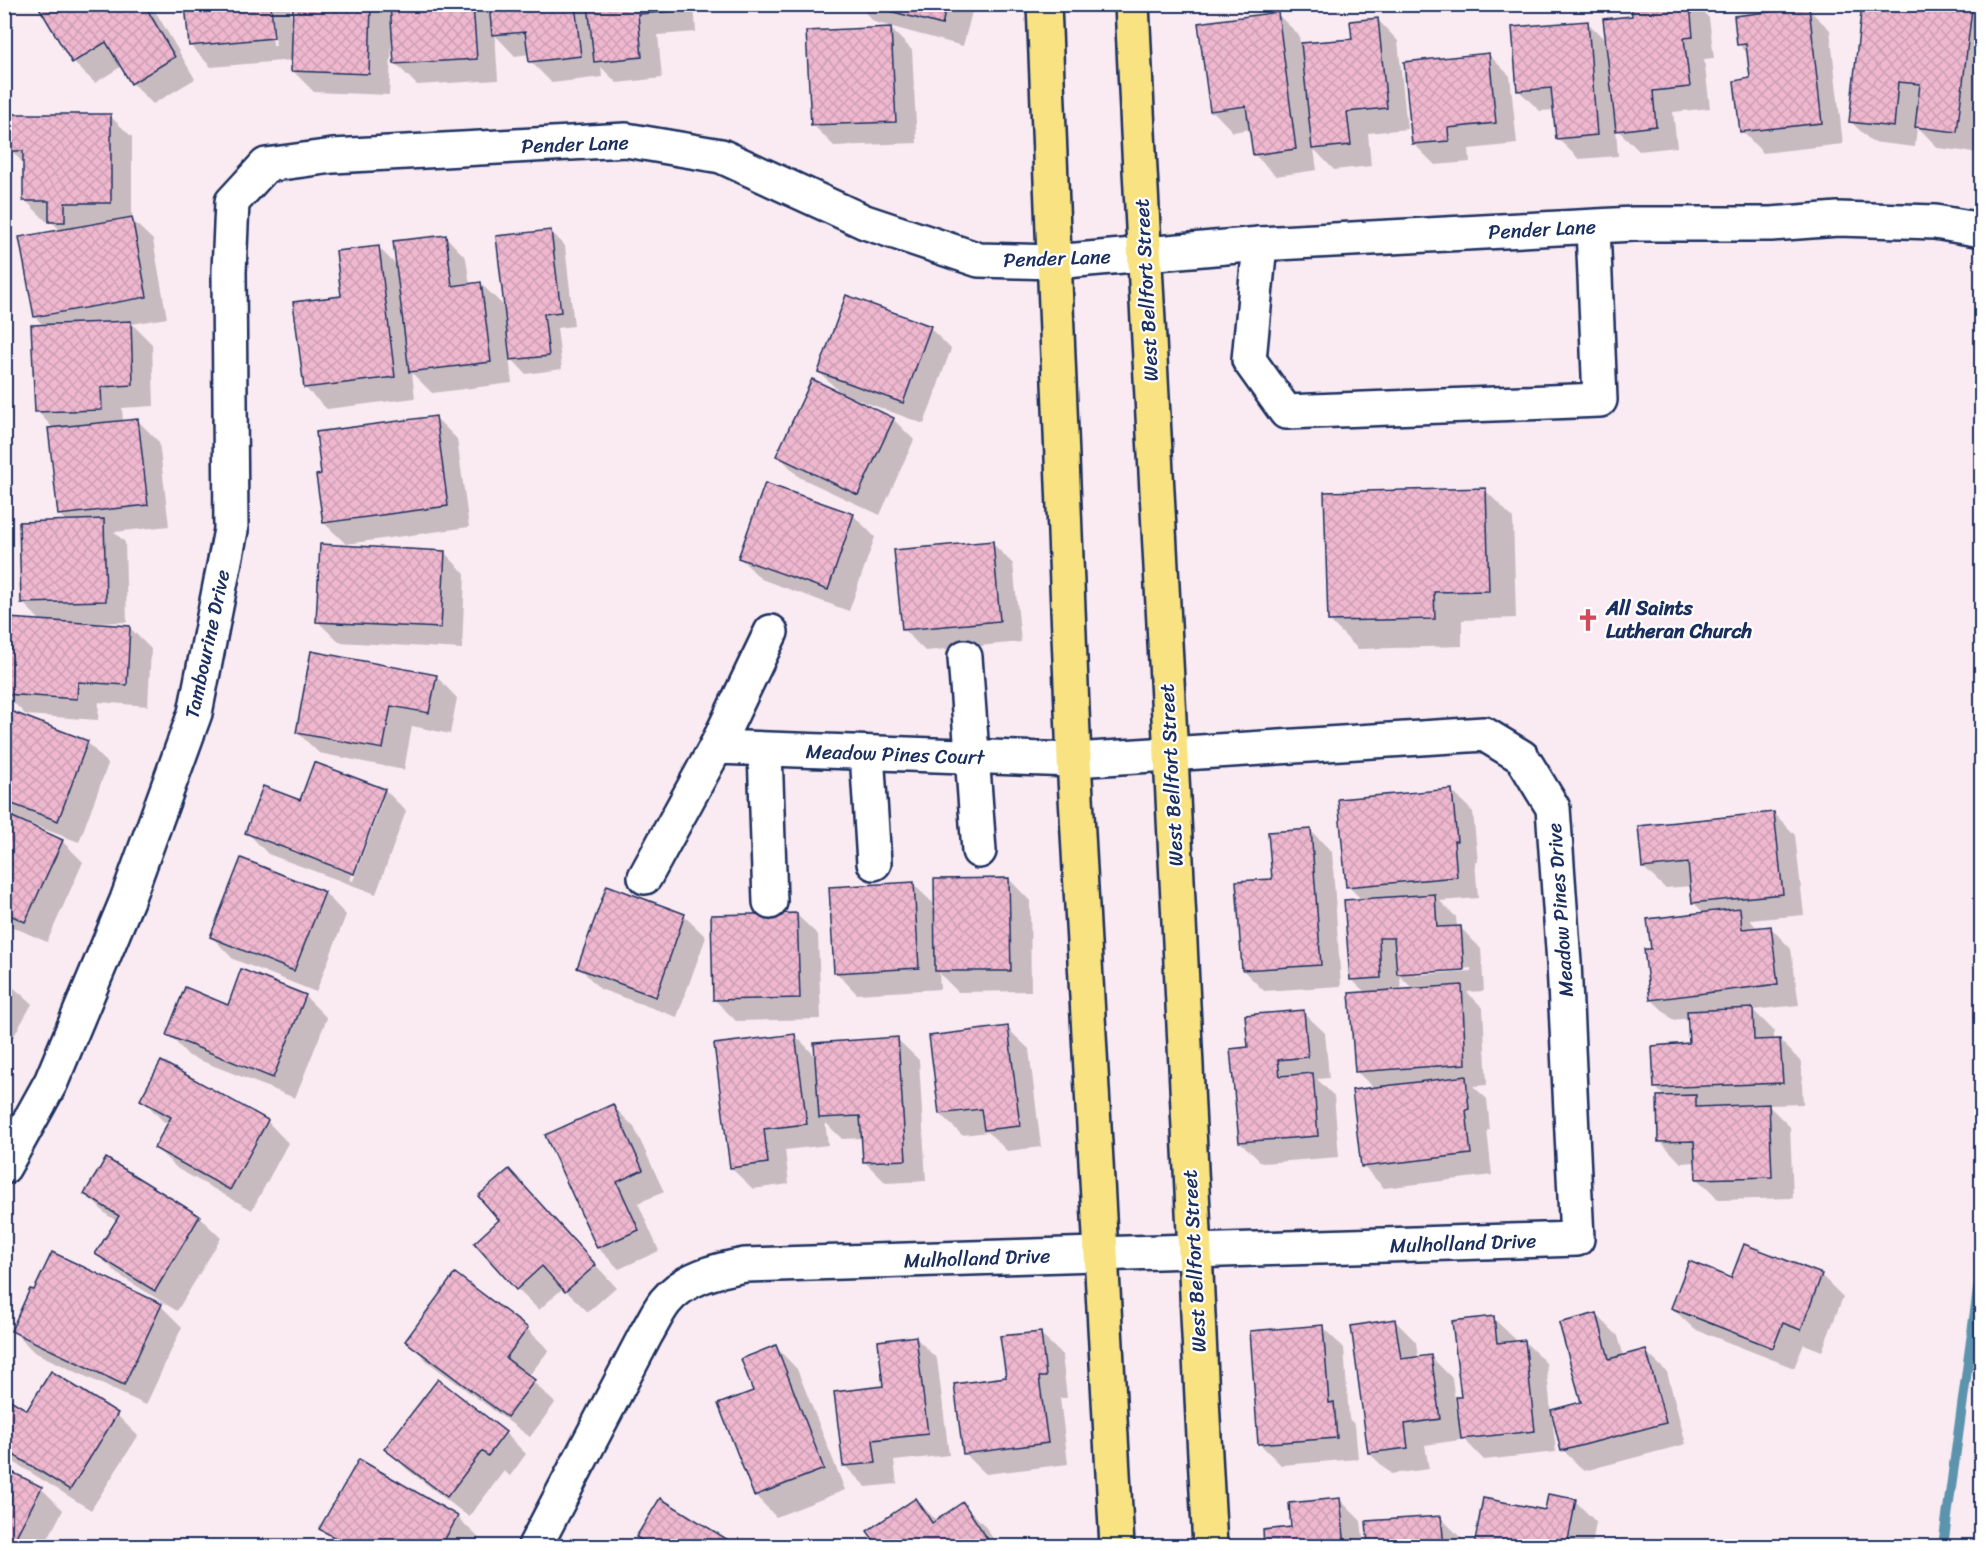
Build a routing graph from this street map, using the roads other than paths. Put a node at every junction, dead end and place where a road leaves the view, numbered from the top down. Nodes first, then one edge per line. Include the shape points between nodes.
1 (1044, 4) edge
2 (1132, 4) edge
3 (333, 156) joint
4 (1593, 227) junction
5 (1982, 230) edge
6 (1260, 244) junction
7 (1143, 254) junction
8 (1054, 262) junction
9 (771, 632) dead end
10 (965, 657) dead end
11 (716, 747) junction
12 (765, 750) junction
13 (867, 753) junction
14 (1171, 754) junction
15 (973, 757) junction
16 (1074, 760) junction
17 (979, 851) dead end
18 (874, 863) dead end
19 (645, 877) dead end
20 (770, 902) dead end
21 (4, 1167) edge
22 (1576, 1239) joint
23 (1193, 1252) junction
24 (1100, 1255) junction
25 (535, 1546) edge
26 (1117, 1546) edge
27 (1210, 1546) edge

1 - 8 main road
2 - 7 main road, West Bellfort Street
3 - 8 street, Pender Lane via 626,140 721,156 865,222 979,260
3 - 21 street, Tambourine Drive via 266,165 232,202 231,530 195,713 127,900 51,1082
4 - 5 street, Pender Lane via 1839,219 1935,222
4 - 6 street, Pender Lane
4 - 6 street via 1600,400 1286,412 1249,360
6 - 7 street, Pender Lane
7 - 8 street, Pender Lane
7 - 14 main road, West Bellfort Street
8 - 16 main road
9 - 11 street
10 - 15 street
11 - 12 street, Meadow Pines Court
11 - 19 street
12 - 13 street, Meadow Pines Court
12 - 20 street
13 - 15 street, Meadow Pines Court
13 - 18 street
14 - 16 street, Meadow Pines Drive
14 - 22 street, Meadow Pines Drive via 1484,734 1522,757 1553,808
14 - 23 main road, West Bellfort Street
15 - 16 street, Meadow Pines Court
15 - 17 street
16 - 24 main road
22 - 23 street, Mulholland Drive
23 - 24 street, Mulholland Drive
23 - 27 main road, West Bellfort Street
24 - 25 street, Mulholland Drive via 745,1264 691,1281 666,1301 656,1317
24 - 26 main road

